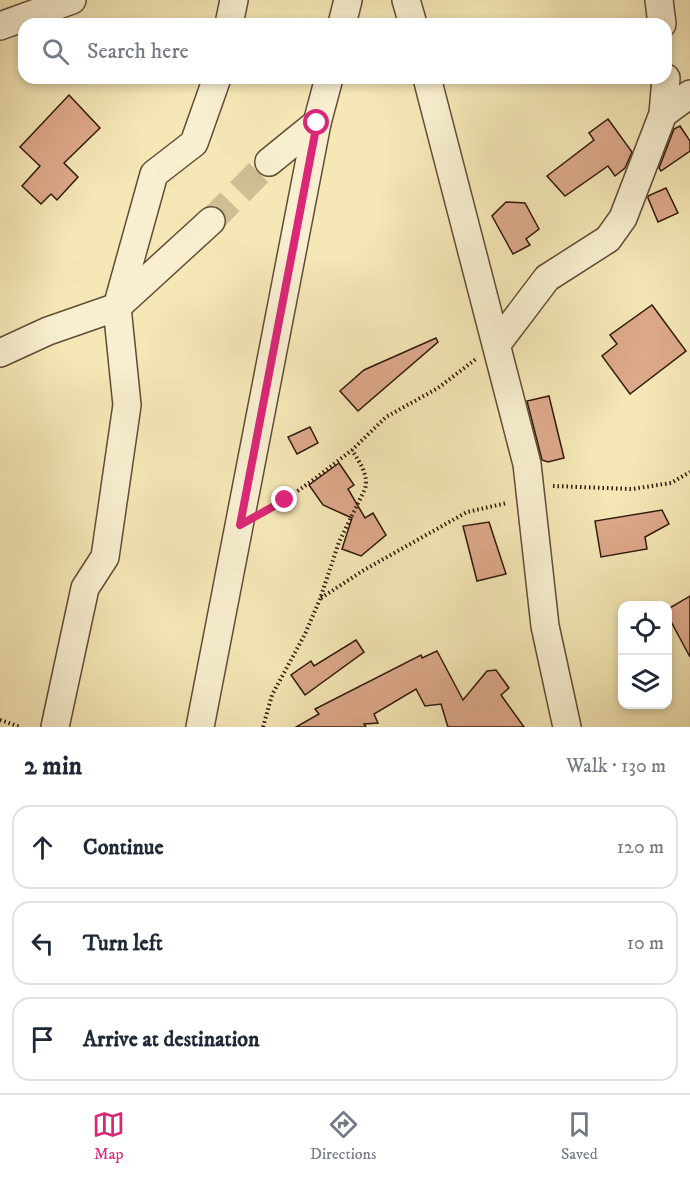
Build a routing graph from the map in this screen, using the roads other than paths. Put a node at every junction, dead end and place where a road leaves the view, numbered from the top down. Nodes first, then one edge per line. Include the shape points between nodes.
1 (72, 0) edge
2 (234, 0) edge
3 (348, 0) edge
4 (406, 0) edge
5 (659, 0) edge
6 (22, 18) edge
7 (230, 18) edge
8 (344, 18) edge
9 (411, 18) edge
10 (661, 18) edge
11 (18, 20) edge
12 (0, 26) edge
13 (215, 84) edge
14 (327, 84) edge
15 (429, 84) edge
16 (665, 84) edge
17 (690, 94) edge
18 (663, 114) junction
19 (317, 123) junction
20 (269, 162) tunnel mouth
21 (211, 221) tunnel mouth
22 (117, 307) junction
23 (496, 344) junction
24 (0, 353) edge
25 (56, 727) edge
26 (200, 727) edge
27 (567, 727) edge

1 - 6 street
2 - 7 street
3 - 8 street
4 - 9 street
5 - 10 street
11 - 12 street
13 - 22 street via 194,143 154,174
14 - 19 street
15 - 23 street
16 - 18 street
17 - 18 street
18 - 23 street via 623,218 608,239 547,278
19 - 20 street
19 - 26 street
21 - 22 street
22 - 24 street via 48,330
22 - 25 street via 127,405 105,557 85,588
23 - 27 street via 527,464 545,626

